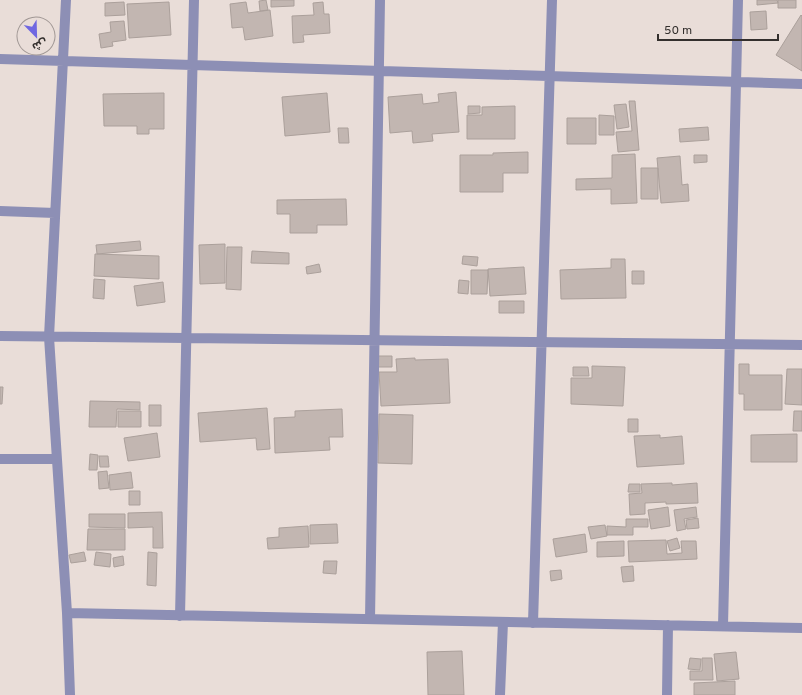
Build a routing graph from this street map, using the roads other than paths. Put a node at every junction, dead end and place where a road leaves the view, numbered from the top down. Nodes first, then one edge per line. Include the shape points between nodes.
1 (66, 0) edge
2 (194, 0) edge
3 (380, 0) edge
4 (552, 0) edge
5 (738, 0) edge
6 (0, 58) edge
7 (63, 60) junction
8 (193, 65) junction
9 (379, 71) junction
10 (550, 76) junction
11 (736, 82) junction
12 (802, 84) edge
13 (0, 211) edge
14 (55, 213) junction
15 (0, 336) edge
16 (49, 337) junction
17 (187, 339) junction
18 (375, 340) junction
19 (542, 342) junction
20 (730, 344) junction
21 (802, 345) edge
22 (0, 458) edge
23 (57, 459) junction
24 (67, 614) junction
25 (180, 616) junction
26 (370, 620) junction
27 (502, 622) junction
28 (533, 622) junction
29 (668, 625) junction
30 (723, 626) junction
31 (802, 628) edge
32 (70, 695) edge
33 (500, 695) edge
34 (667, 695) edge

1 - 7 street
2 - 8 street
3 - 9 street
4 - 10 street
5 - 11 street
6 - 7 street
7 - 8 street
7 - 14 street
8 - 9 street
8 - 17 street
9 - 10 street
9 - 18 street
10 - 11 street
10 - 19 street
11 - 12 street
11 - 20 street
13 - 14 street
14 - 16 street
15 - 16 street
16 - 17 street
16 - 23 street
17 - 18 street
17 - 25 street
18 - 19 street
18 - 26 street
19 - 20 street
19 - 28 street
20 - 21 street
20 - 30 street
22 - 23 street
23 - 24 street
24 - 25 street
24 - 32 street
25 - 26 street
26 - 27 street
27 - 28 street
27 - 33 street
28 - 29 street
29 - 30 street
29 - 34 street
30 - 31 street

